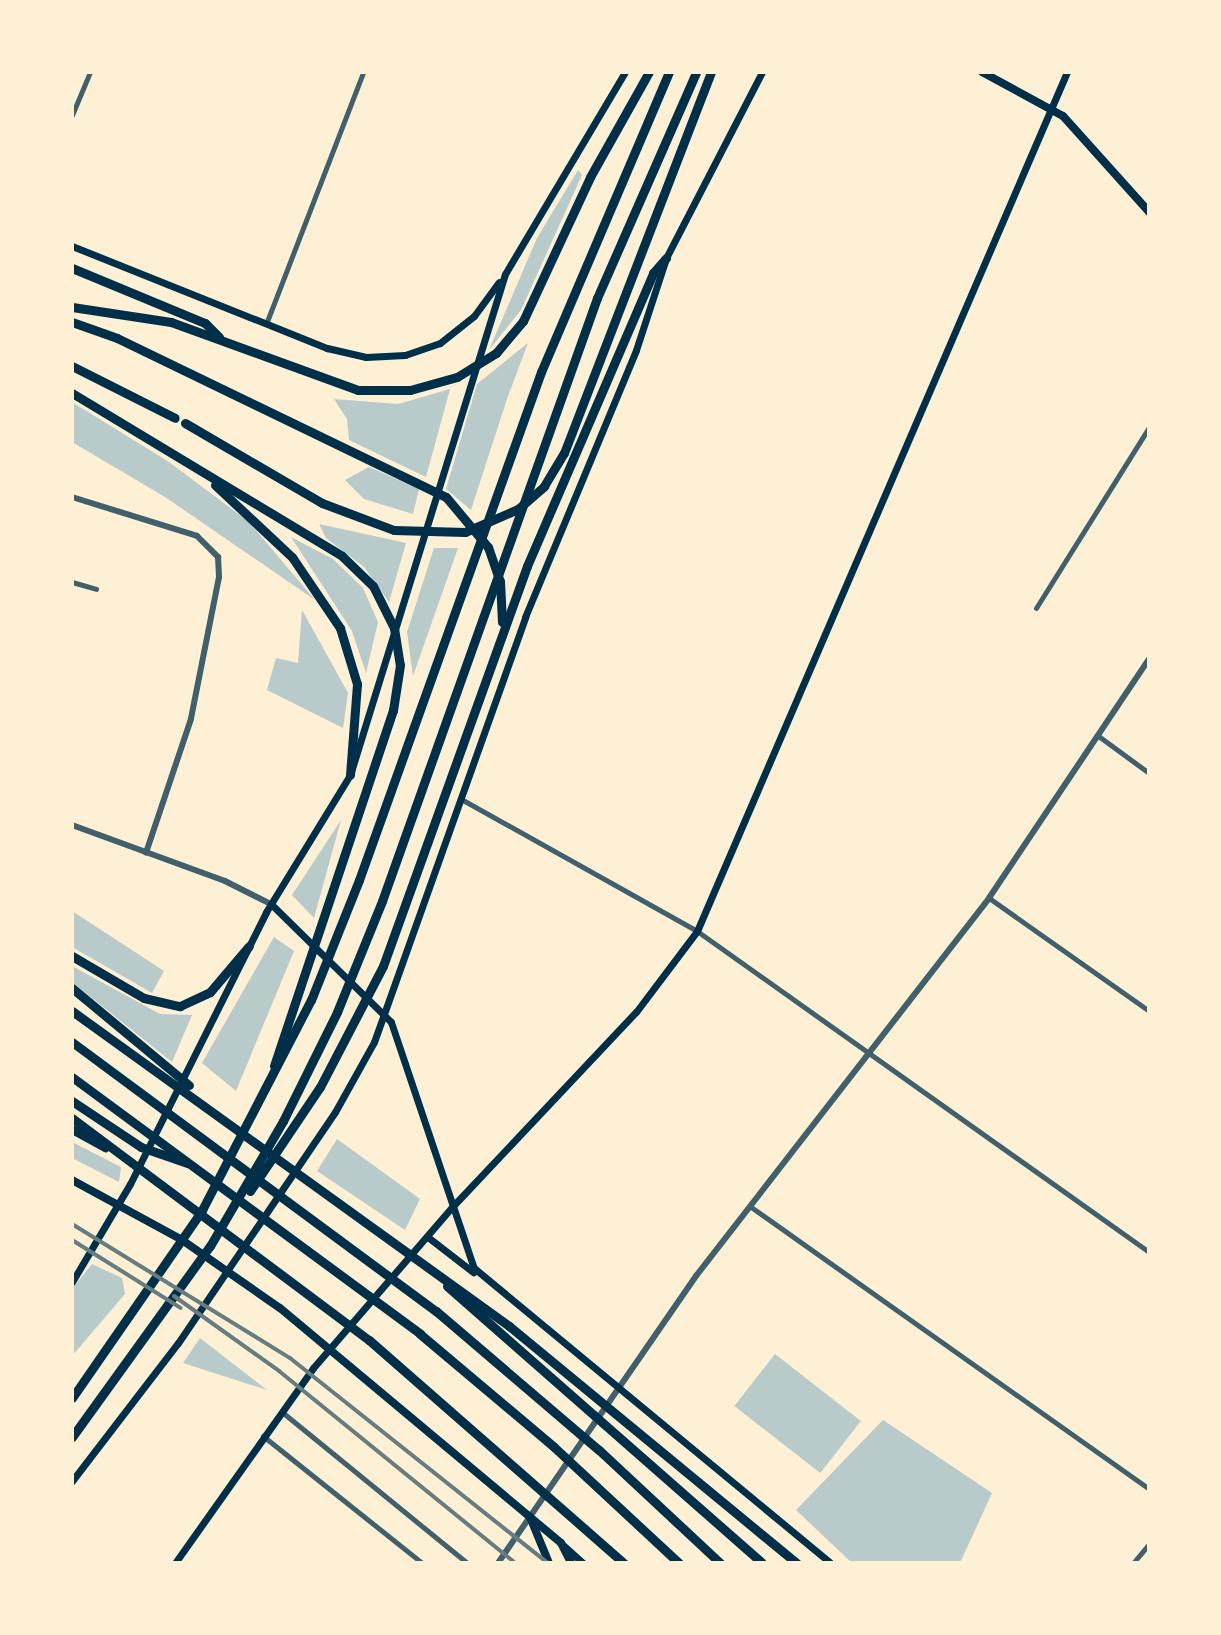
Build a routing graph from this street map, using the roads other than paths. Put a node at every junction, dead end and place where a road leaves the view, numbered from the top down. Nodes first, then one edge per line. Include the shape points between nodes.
1 (90, 72) edge
2 (363, 72) edge
3 (625, 72) edge
4 (649, 72) edge
5 (669, 72) edge
6 (696, 72) edge
7 (711, 72) edge
8 (762, 72) edge
9 (982, 72) edge
10 (1067, 72) edge
11 (1051, 107) junction
12 (72, 115) edge
13 (1149, 212) edge
14 (72, 246) edge
15 (666, 258) junction
16 (72, 268) edge
17 (505, 274) junction
18 (72, 307) edge
19 (72, 322) edge
20 (266, 324) junction
21 (225, 342) junction
22 (72, 366) edge
23 (72, 393) edge
24 (175, 418) dead end
25 (185, 423) dead end
26 (1149, 427) edge
27 (153, 442) junction
28 (72, 497) edge
29 (72, 582) edge
30 (96, 589) dead end
31 (1036, 608) dead end
32 (497, 646) junction
33 (1149, 659) edge
34 (1096, 734) junction
35 (1149, 773) edge
36 (350, 775) junction
37 (461, 799) junction
38 (72, 825) edge
39 (146, 853) junction
40 (989, 898) junction
41 (271, 904) junction
42 (697, 931) junction
43 (249, 946) junction
44 (72, 956) edge
45 (72, 988) edge
46 (72, 1011) edge
47 (1149, 1011) edge
48 (386, 1015) junction
49 (72, 1042) edge
50 (870, 1055) junction
51 (72, 1077) edge
52 (72, 1101) edge
53 (261, 1104) junction
54 (224, 1117) junction
55 (72, 1118) edge
56 (72, 1129) edge
57 (198, 1167) junction
58 (156, 1178) junction
59 (72, 1180) edge
60 (452, 1207) junction
61 (751, 1207) junction
62 (386, 1234) junction
63 (427, 1241) junction
64 (210, 1246) junction
65 (1149, 1252) edge
66 (73, 1278) edge
67 (488, 1282) junction
68 (330, 1349) junction
69 (618, 1386) junction
70 (72, 1398) edge
71 (280, 1410) junction
72 (263, 1436) junction
73 (72, 1437) edge
74 (72, 1481) edge
75 (1149, 1489) edge
76 (530, 1516) junction
77 (561, 1543) junction
78 (1149, 1544) edge
79 (175, 1563) edge
80 (422, 1563) edge
81 (467, 1563) edge
82 (498, 1563) edge
83 (549, 1563) edge
84 (571, 1563) edge
85 (583, 1563) edge
86 (624, 1563) edge
87 (679, 1563) edge
88 (720, 1563) edge
89 (762, 1563) edge
90 (797, 1563) edge
91 (830, 1563) edge
92 (1133, 1563) edge

1 - 12 street
2 - 20 street
3 - 17 main road
4 - 21 highway via 590,177 528,312 504,345 478,367 424,388 367,391 328,383
5 - 53 highway via 582,268 344,920
6 - 64 highway via 597,298 368,938 283,1121
7 - 25 highway via 564,453 544,486 518,509 465,532 384,528 322,503
8 - 15 main road
9 - 11 main road
10 - 11 main road
11 - 13 main road
11 - 42 main road
14 - 20 main road
15 - 32 highway via 653,273 617,355
15 - 37 main road via 636,350 539,580
16 - 21 highway via 205,323
17 - 20 main road via 455,333 405,355 346,354
17 - 36 main road
18 - 21 highway via 138,313
19 - 32 highway via 425,484 458,507 485,539 498,571 503,608
22 - 24 highway
23 - 27 highway
26 - 31 street
27 - 36 highway via 266,529 328,606 349,650 357,684
27 - 53 highway via 350,561 382,600 397,637 400,674 393,710
28 - 39 street via 190,533 216,551 219,577 191,719
29 - 30 street
32 - 64 highway via 383,966 294,1129
33 - 34 street
34 - 35 street
34 - 40 street
36 - 41 main road
37 - 42 street
37 - 48 main road
38 - 39 street
39 - 41 street
40 - 47 street
40 - 50 street
41 - 43 main road
41 - 48 main road
42 - 50 street
42 - 60 main road via 636,1012
43 - 44 highway via 210,992 180,1006 144,998
43 - 66 main road via 130,1184
45 - 54 highway via 120,1023
46 - 54 highway
48 - 60 main road
48 - 74 main road via 314,1143 158,1372
49 - 88 highway via 447,1320
50 - 61 street
50 - 65 street
51 - 57 highway
52 - 57 highway via 141,1147
53 - 70 highway via 189,1230
54 - 62 highway
55 - 58 highway
56 - 58 highway
57 - 87 highway via 487,1390
58 - 86 highway via 379,1348
59 - 68 main road via 201,1253
60 - 63 main road
60 - 67 main road via 467,1257
61 - 69 street
61 - 75 street
62 - 89 highway
62 - 90 highway via 646,1434
63 - 67 main road
63 - 68 main road
64 - 73 highway
67 - 69 main road
68 - 71 main road
68 - 76 main road
69 - 76 street
69 - 91 main road
71 - 72 main road
71 - 81 street
72 - 79 main road
72 - 80 street
76 - 77 main road
76 - 82 street
76 - 83 main road
77 - 84 main road
77 - 85 main road
78 - 92 street

